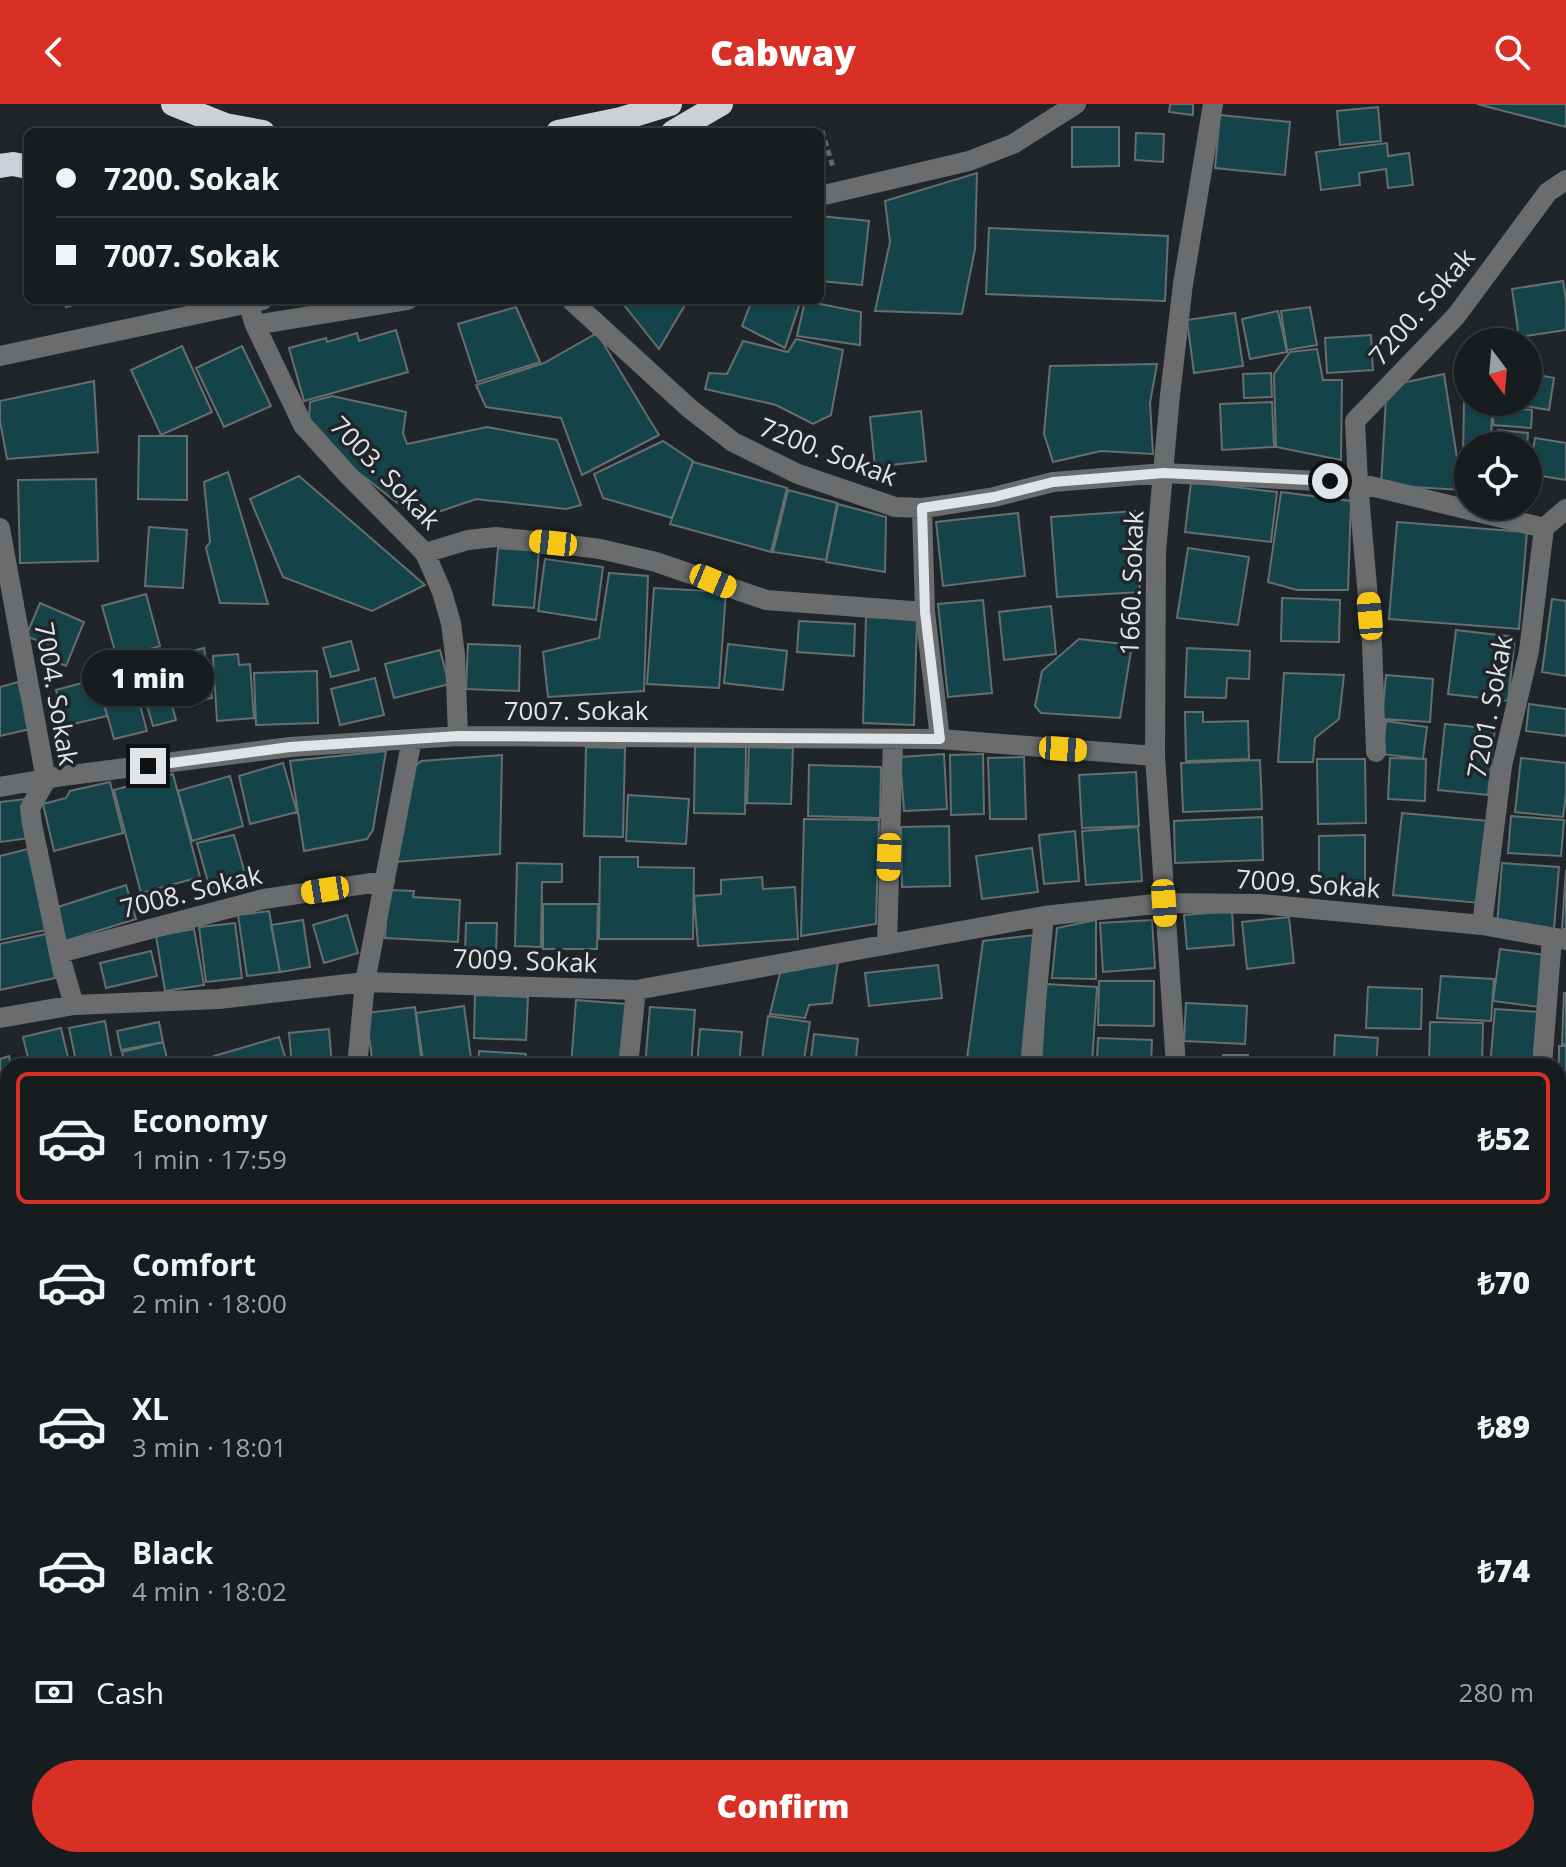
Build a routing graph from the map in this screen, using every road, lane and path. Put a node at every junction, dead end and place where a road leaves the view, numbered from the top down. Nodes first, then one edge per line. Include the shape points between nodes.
1 (173, 104) edge
2 (670, 104) edge
3 (721, 104) edge
4 (1076, 104) edge
5 (1213, 104) edge
6 (241, 128) edge
7 (577, 128) edge
8 (680, 128) edge
9 (824, 137) edge
10 (0, 166) edge
11 (24, 166) edge
12 (835, 171) dead end
13 (1566, 180) edge
14 (824, 195) edge
15 (246, 304) edge
16 (255, 304) edge
17 (384, 304) edge
18 (575, 304) edge
19 (255, 325) junction
20 (0, 356) edge
21 (1164, 473) junction
22 (1358, 483) junction
23 (922, 508) junction
24 (1566, 509) edge
25 (0, 528) edge
26 (1544, 528) junction
27 (425, 553) junction
28 (925, 612) junction
29 (458, 736) junction
30 (412, 739) junction
31 (893, 739) junction
32 (940, 739) junction
33 (1376, 752) dead end
34 (1155, 756) junction
35 (46, 780) junction
36 (0, 787) edge
37 (385, 881) junction
38 (1164, 903) junction
39 (1044, 916) junction
40 (1482, 925) junction
41 (1559, 939) edge
42 (887, 945) junction
43 (59, 953) junction
44 (365, 982) junction
45 (636, 990) junction
46 (74, 1005) junction
47 (0, 1018) edge
48 (358, 1058) edge
49 (629, 1058) edge
50 (1031, 1058) edge
51 (1175, 1058) edge
52 (1543, 1058) edge

1 - 6 highway
2 - 7 highway
3 - 8 highway
4 - 14 street via 1013,144 969,161
5 - 21 street, 1660. Sokak via 1183,284
9 - 12 path
10 - 11 highway
13 - 22 street, 7200. Sokak via 1548,192 1456,316 1355,421
15 - 20 street
16 - 19 street, 7003. Sokak
17 - 19 street
18 - 23 street, 7200. Sokak via 733,442 798,474 895,507
19 - 27 street, 7003. Sokak via 303,425
21 - 22 street, 7200. Sokak
21 - 23 street, 7200. Sokak via 1053,482
21 - 34 street, 1660. Sokak via 1156,551
22 - 26 street, 7200. Sokak
22 - 33 street, 7200. Sokak
23 - 28 street
24 - 26 street
25 - 35 street, 7004. Sokak
26 - 40 street, 7201. Sokak via 1529,651 1502,766
27 - 28 street via 496,537 568,545 656,562 766,600
27 - 29 street, 7003. Sokak via 451,623
28 - 32 street
29 - 30 street, 7007. Sokak
29 - 31 street, 7007. Sokak
30 - 35 street, 7007. Sokak via 290,747
30 - 37 street
31 - 32 street, 7007. Sokak
31 - 42 street
32 - 34 street, 7007. Sokak
34 - 38 street, 1660. Sokak
35 - 36 street, 7007. Sokak
35 - 43 street, 7004. Sokak via 30,808
37 - 43 street, 7008. Sokak via 264,899
37 - 44 street
38 - 39 street, 7009. Sokak
38 - 40 street, 7009. Sokak via 1261,904
38 - 51 street, 1660. Sokak
39 - 42 street, 7009. Sokak
39 - 50 street
40 - 41 street, 7009. Sokak
41 - 52 street
42 - 45 street, 7009. Sokak
43 - 46 street, 7004. Sokak
44 - 45 street, 7009. Sokak
44 - 46 street, 7009. Sokak via 219,999
44 - 48 street
45 - 49 street
46 - 47 street, 7009. Sokak

